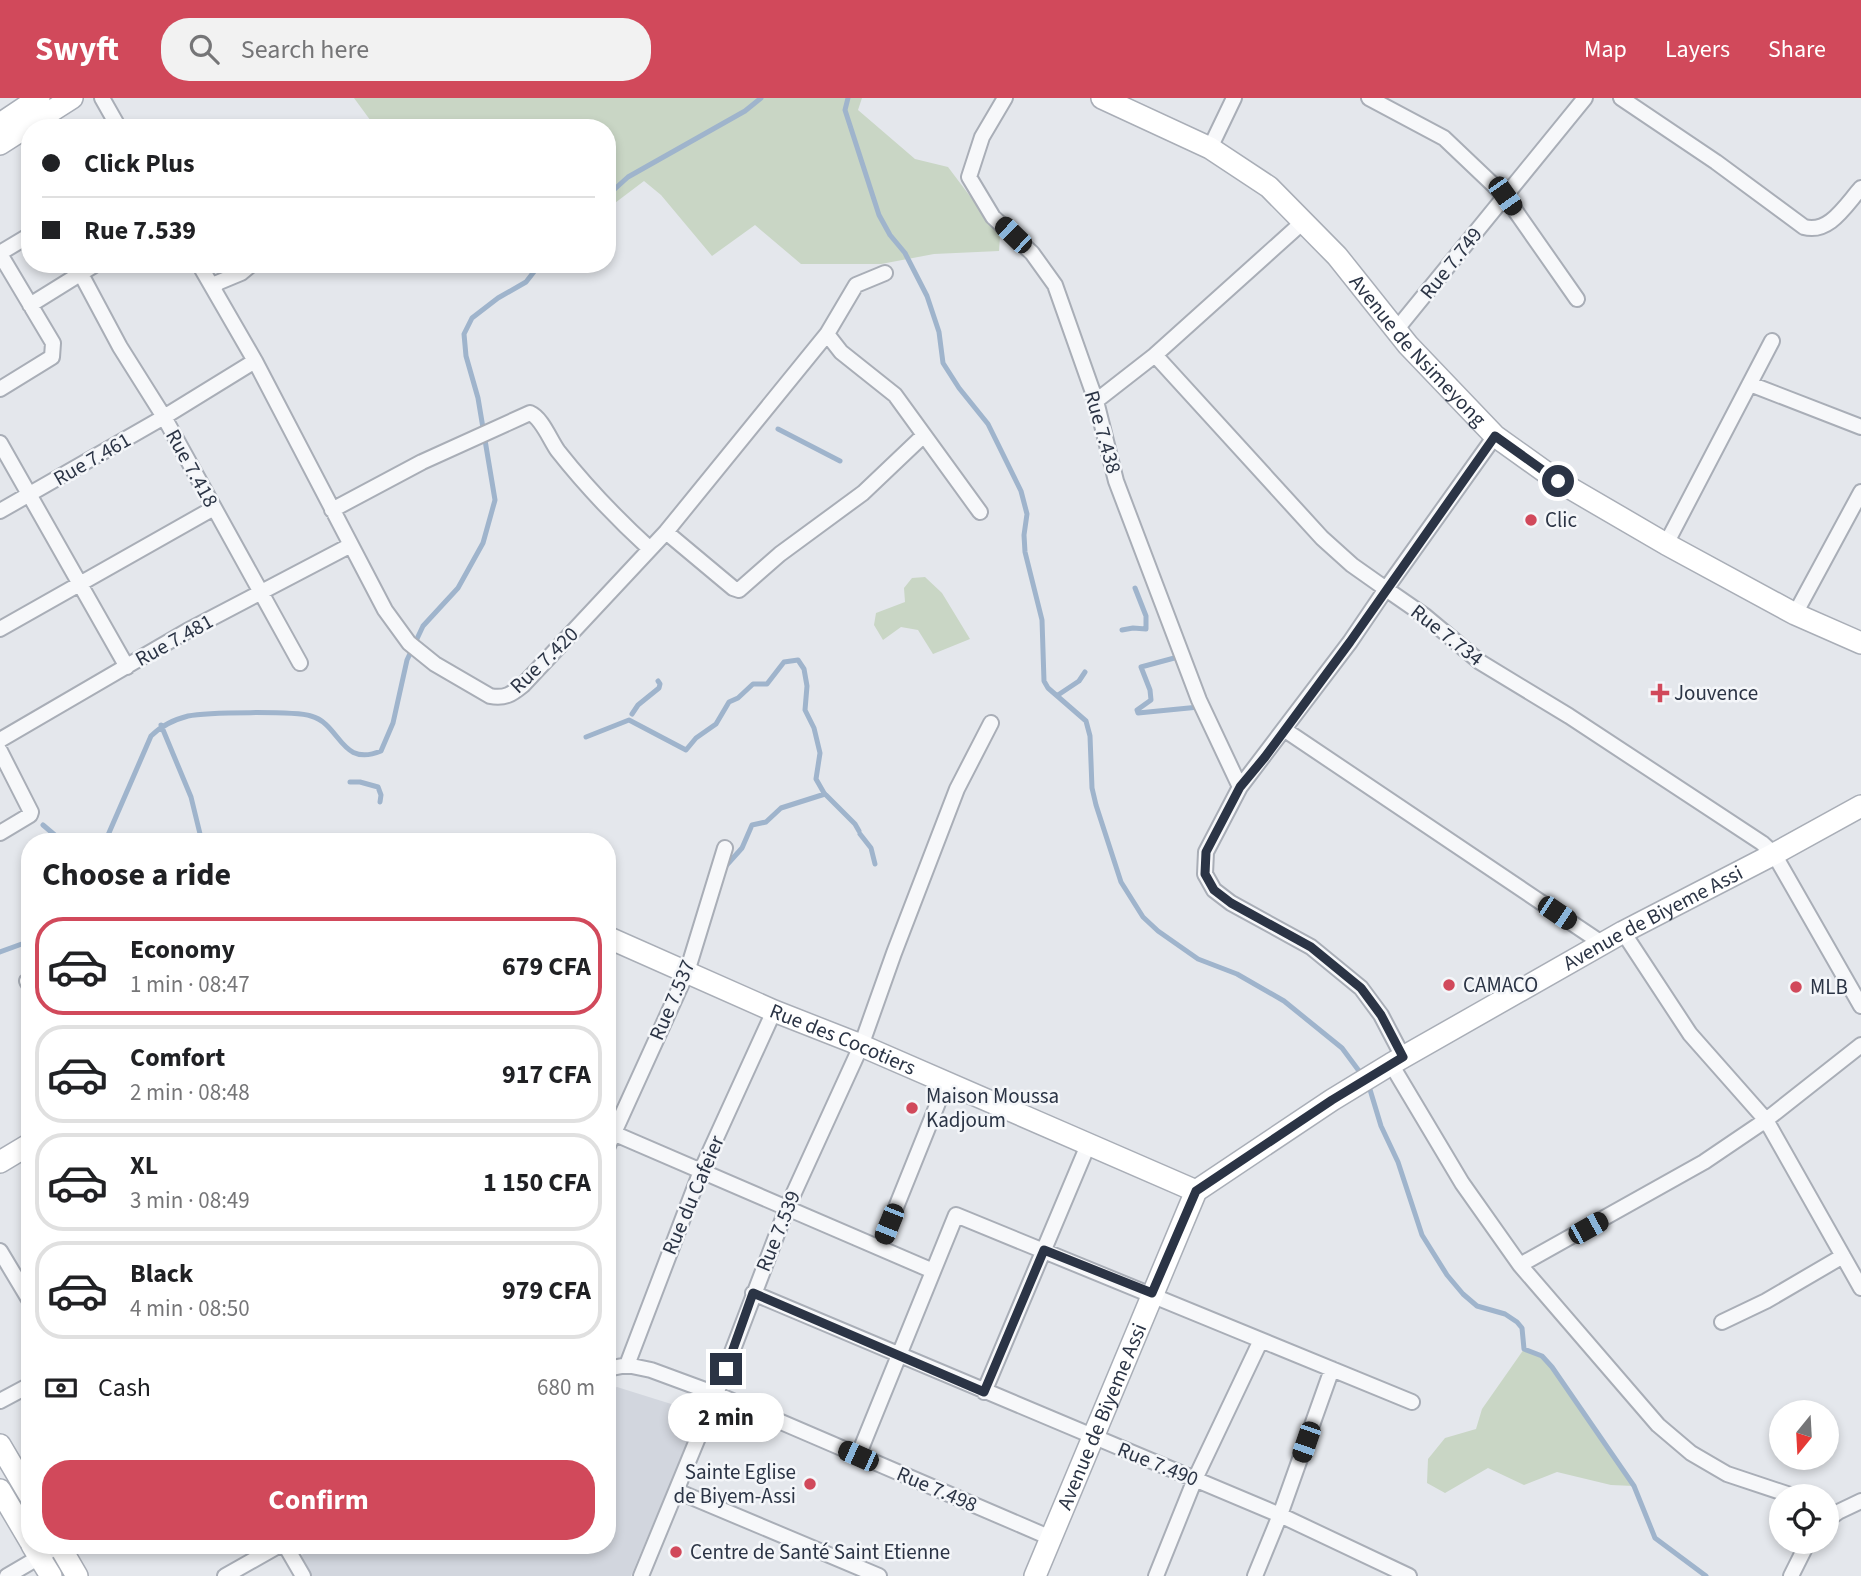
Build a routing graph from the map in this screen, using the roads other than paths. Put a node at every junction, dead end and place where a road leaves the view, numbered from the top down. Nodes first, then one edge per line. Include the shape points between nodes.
1 (39, 98) edge
2 (72, 98) edge
3 (102, 98) edge
4 (1005, 98) edge
5 (1102, 98) edge
6 (1234, 98) edge
7 (1369, 98) edge
8 (1586, 98) edge
9 (1622, 98) edge
10 (39, 119) edge
11 (114, 119) edge
12 (0, 124) edge
13 (21, 131) edge
14 (0, 144) edge
15 (1210, 148) junction
16 (1861, 188) edge
17 (1505, 196) junction
18 (1304, 221) junction
19 (21, 241) edge
20 (0, 254) edge
21 (204, 273) edge
22 (241, 273) edge
23 (884, 273) dead end
24 (81, 274) joint
25 (214, 290) junction
26 (1577, 299) dead end
27 (30, 305) junction
28 (1396, 330) junction
29 (827, 334) junction
30 (1772, 341) dead end
31 (1155, 355) junction
32 (255, 361) junction
33 (1750, 384) junction
34 (0, 389) edge
35 (1096, 401) junction
36 (164, 417) junction
37 (1861, 427) edge
38 (924, 435) junction
39 (1495, 436) junction
40 (0, 443) edge
41 (1861, 492) edge
42 (29, 495) junction
43 (214, 508) junction
44 (332, 509) junction
45 (0, 511) edge
46 (980, 512) dead end
47 (666, 533) junction
48 (1667, 544) junction
49 (351, 545) junction
50 (650, 550) junction
51 (80, 584) junction
52 (1386, 589) junction
53 (262, 594) junction
54 (1795, 614) junction
55 (0, 629) edge
56 (1861, 643) edge
57 (300, 663) dead end
58 (127, 667) junction
59 (991, 723) dead end
60 (1285, 730) junction
61 (0, 740) edge
62 (0, 751) edge
63 (1240, 787) junction
64 (1861, 806) edge
65 (0, 834) edge
66 (725, 848) dead end
67 (1774, 854) junction
68 (1623, 932) junction
69 (616, 941) edge
70 (1603, 944) junction
71 (687, 972) junction
72 (1861, 1006) edge
73 (774, 1011) junction
74 (1861, 1045) edge
75 (861, 1046) junction
76 (1397, 1060) junction
77 (946, 1083) junction
78 (1766, 1120) junction
79 (616, 1121) edge
80 (616, 1136) edge
81 (1088, 1145) junction
82 (21, 1149) edge
83 (0, 1162) edge
84 (701, 1171) junction
85 (1196, 1191) junction
86 (787, 1208) junction
87 (880, 1247) junction
88 (1044, 1250) junction
89 (0, 1251) edge
90 (1843, 1256) junction
91 (1520, 1265) junction
92 (933, 1270) junction
93 (21, 1276) edge
94 (1861, 1288) edge
95 (753, 1293) junction
96 (1152, 1293) junction
97 (1722, 1322) dead end
98 (1261, 1340) junction
99 (899, 1356) junction
100 (626, 1365) junction
101 (616, 1367) edge
102 (1332, 1369) junction
103 (21, 1390) edge
104 (984, 1392) junction
105 (716, 1394) junction
106 (0, 1401) edge
107 (1412, 1402) dead end
108 (1093, 1438) junction
109 (0, 1445) edge
110 (858, 1456) junction
111 (1195, 1479) junction
112 (21, 1481) edge
113 (1769, 1488) edge
114 (0, 1490) edge
115 (677, 1491) junction
116 (1861, 1501) edge
117 (1839, 1510) edge
118 (1280, 1515) junction
119 (21, 1526) edge
120 (1051, 1538) junction
121 (28, 1554) edge
122 (38, 1554) edge
123 (64, 1554) edge
124 (266, 1554) edge
125 (289, 1554) edge
126 (1802, 1554) edge
127 (7, 1576) edge
128 (51, 1576) edge
129 (77, 1576) edge
130 (225, 1576) edge
131 (303, 1576) edge
132 (641, 1576) edge
133 (879, 1576) edge
134 (1035, 1576) edge
135 (1156, 1576) edge
136 (1255, 1576) edge
137 (1409, 1576) edge
138 (1791, 1576) edge

1 - 12 main road
2 - 10 main road
3 - 11 street
4 - 35 street, Rue 7.438 via 982,137 969,177 993,217 1031,253 1055,285
5 - 15 main road, Avenue de Nsimeyong
6 - 15 street
7 - 17 street via 1444,138
8 - 17 street, Rue 7.749
9 - 16 street via 1804,227 1824,228
13 - 14 main road
15 - 18 main road, Avenue de Nsimeyong via 1269,187
17 - 26 street
17 - 28 street, Rue 7.749
18 - 28 main road, Avenue de Nsimeyong
18 - 31 street
19 - 20 street
20 - 27 street
21 - 25 street, Rue 7.420
22 - 25 street via 217,283
23 - 29 street, Rue 7.420 via 856,285
24 - 27 street
24 - 36 street, Rue 7.418
25 - 32 street, Rue 7.420
27 - 34 street via 53,343 52,357
28 - 39 main road, Avenue de Nsimeyong
29 - 38 street via 841,352 894,395
29 - 47 street, Rue 7.420
30 - 33 street
31 - 35 street
31 - 52 street, Rue 7.734 via 1322,538
32 - 36 street, Rue 7.461
32 - 44 street, Rue 7.420
33 - 37 street
33 - 48 street
35 - 63 street, Rue 7.438 via 1116,481 1199,700
36 - 42 street, Rue 7.461
36 - 43 street, Rue 7.418
38 - 46 street
38 - 47 street via 863,493 740,590
39 - 48 main road, Avenue de Nsimeyong via 1558,481
39 - 52 street
40 - 42 street
41 - 54 street
42 - 45 street, Rue 7.461
42 - 51 street
43 - 51 street
43 - 53 street, Rue 7.418
44 - 49 street, Rue 7.420
44 - 50 street via 530,412 589,490
47 - 50 street, Rue 7.420
48 - 54 main road, Avenue de Nsimeyong
49 - 50 street, Rue 7.420 via 385,610 414,646 435,664 500,698 534,674
49 - 53 street, Rue 7.481
51 - 55 street
51 - 58 street
52 - 60 street
52 - 67 street, Rue 7.734 via 1480,662 1724,817
53 - 57 street, Rue 7.418
53 - 58 street, Rue 7.481
54 - 56 main road, Avenue de Nsimeyong
58 - 61 street, Rue 7.481
59 - 75 street, Rue 7.539 via 957,789
60 - 63 street
60 - 70 street
62 - 65 street via 31,812
63 - 76 street via 1206,852 1205,874 1214,890 1311,947 1361,988 1381,1015
64 - 67 main road, Avenue de Biyeme Assi
66 - 71 street, Rue 7.537
67 - 68 main road, Avenue de Biyeme Assi
67 - 72 street, Rue 7.734
68 - 70 main road, Avenue de Biyeme Assi
68 - 78 street via 1690,1034
69 - 71 main road, Rue des Cocotiers
70 - 76 main road, Avenue de Biyeme Assi
71 - 73 main road, Rue des Cocotiers
71 - 79 street, Rue 7.537
73 - 75 main road, Rue des Cocotiers
73 - 84 street, Rue du Cafeier
74 - 78 street
75 - 77 main road, Rue des Cocotiers
75 - 86 street, Rue 7.539
76 - 85 main road, Avenue de Biyeme Assi
76 - 91 street via 1462,1183
77 - 81 main road, Rue des Cocotiers
77 - 87 street
78 - 90 street
78 - 91 street via 1695,1168
80 - 84 street
81 - 85 main road, Rue des Cocotiers
81 - 88 street
82 - 83 main road
84 - 86 street
84 - 100 street, Rue du Cafeier
85 - 96 main road, Avenue de Biyeme Assi
86 - 87 street
86 - 95 street, Rue 7.539
87 - 92 street
88 - 92 street via 957,1214
88 - 96 street
88 - 104 street
89 - 93 street
90 - 94 street
90 - 97 street
91 - 113 street via 1658,1425 1691,1453 1727,1474
92 - 99 street
95 - 99 street, Rue 7.490
95 - 105 street, Rue 7.539
96 - 98 street
96 - 108 main road, Avenue de Biyeme Assi
98 - 102 street
98 - 111 street
99 - 104 street, Rue 7.490
99 - 110 street
100 - 101 street
100 - 105 street, Rue 7.498
102 - 107 street
102 - 118 street
103 - 106 street
104 - 108 street, Rue 7.490
105 - 110 street, Rue 7.498
105 - 115 street, Rue 7.539
108 - 111 street, Rue 7.490
108 - 120 main road, Avenue de Biyeme Assi
109 - 112 main road
110 - 120 street, Rue 7.498
111 - 118 street, Rue 7.490
111 - 135 street
114 - 119 main road
115 - 132 street, Rue 7.539
115 - 133 street
116 - 117 street
118 - 136 street
118 - 137 street, Rue 7.490
120 - 134 main road, Avenue de Biyeme Assi
121 - 127 street
122 - 128 main road
123 - 129 main road
124 - 130 street
125 - 131 street
126 - 138 street

